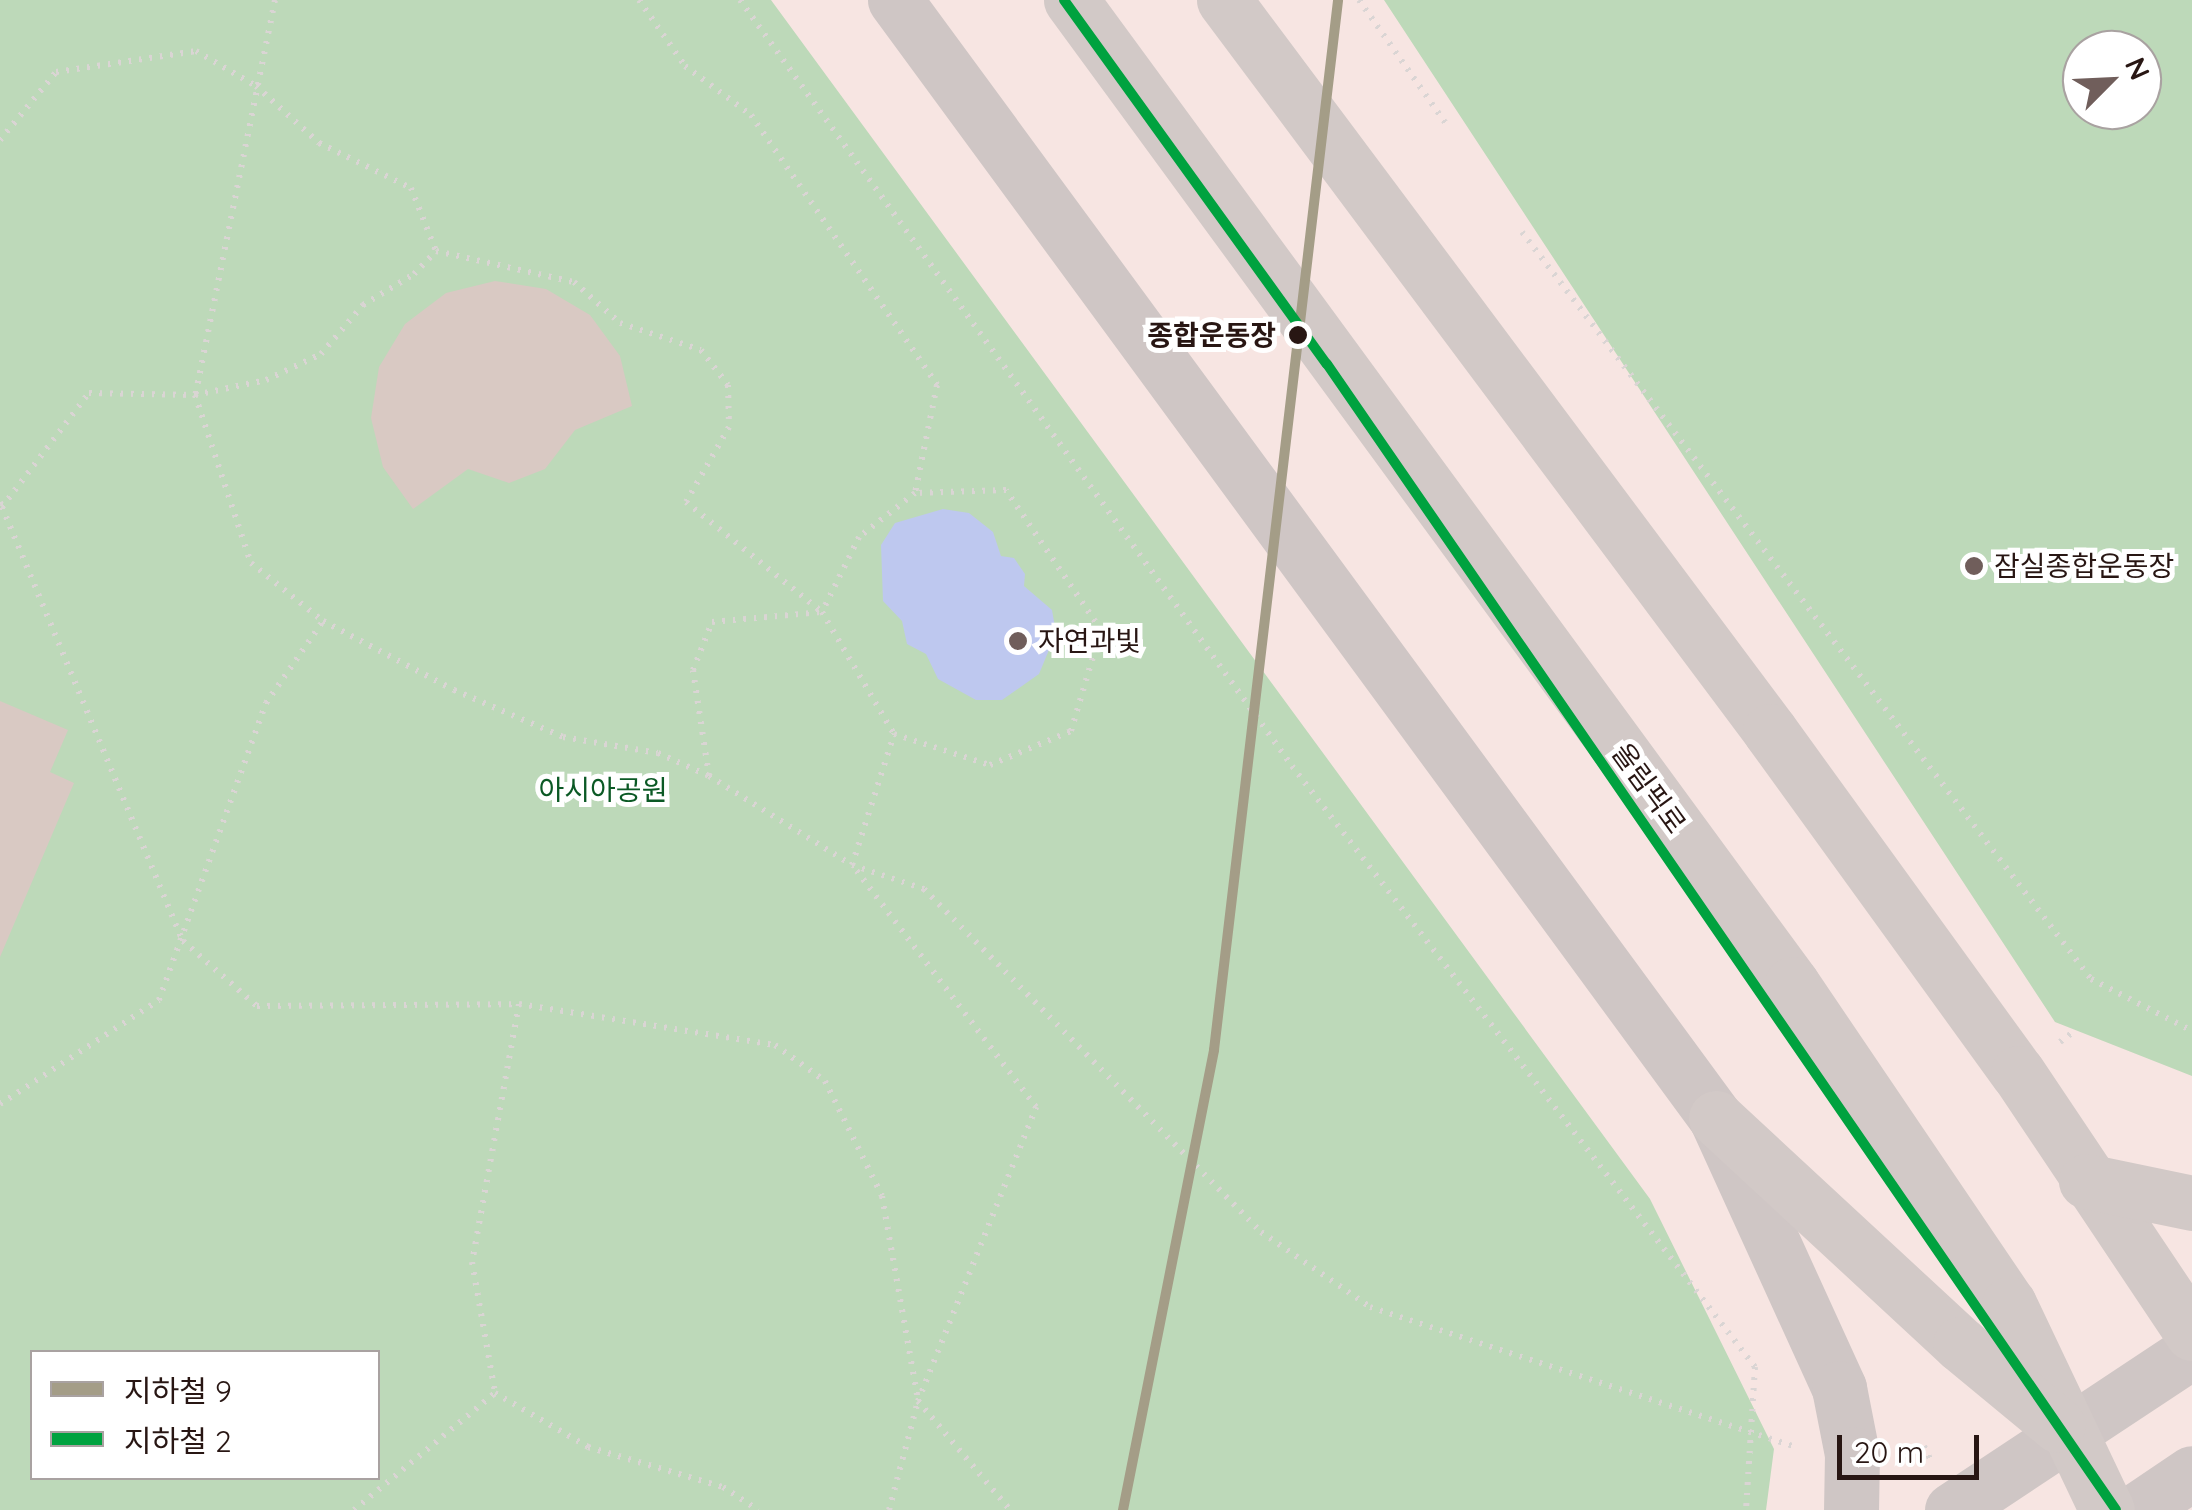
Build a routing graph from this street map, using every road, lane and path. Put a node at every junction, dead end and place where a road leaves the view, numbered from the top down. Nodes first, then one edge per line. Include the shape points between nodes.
1 (275, 0) edge
2 (640, 0) edge
3 (740, 0) edge
4 (895, 0) edge
5 (1071, 0) edge
6 (1224, 0) edge
7 (1359, 0) edge
8 (256, 86) junction
9 (1446, 124) dead end
10 (0, 140) edge
11 (1522, 232) dead end
12 (436, 251) junction
13 (196, 395) junction
14 (914, 493) junction
15 (1, 504) edge
16 (822, 612) junction
17 (323, 621) junction
18 (894, 734) junction
19 (709, 776) junction
20 (852, 865) junction
21 (183, 941) junction
22 (519, 1004) junction
23 (2192, 1031) edge
24 (0, 1104) edge
25 (1716, 1118) junction
26 (2086, 1181) junction
27 (2192, 1204) edge
28 (2192, 1333) edge
29 (2192, 1351) edge
30 (495, 1392) junction
31 (918, 1401) junction
32 (1751, 1432) junction
33 (2072, 1436) junction
34 (1817, 1454) dead end
35 (2192, 1473) edge
36 (354, 1510) edge
37 (758, 1510) edge
38 (889, 1510) edge
39 (1010, 1510) edge
40 (1746, 1510) edge
41 (1851, 1510) edge
42 (1952, 1510) edge
43 (2107, 1510) edge
44 (2136, 1510) edge

1 - 8 path
2 - 14 path via 685,66 751,115 937,385
3 - 32 path via 1292,766 1755,1367
4 - 25 street
5 - 33 main road, 올림픽로 via 1792,984 2009,1304
6 - 26 main road via 1770,731 2018,1073
7 - 9 path
8 - 10 path via 196,51 56,72
8 - 12 path via 319,143 411,188
8 - 13 path
11 - 23 path via 2091,979
12 - 13 path via 414,274 363,305 321,354 266,380
12 - 16 path via 574,282 620,324 701,350 728,384 729,427 686,502
13 - 15 path via 88,393
13 - 17 path via 251,563
14 - 16 path via 859,537
14 - 18 path via 1006,490 1102,630 1072,730 990,765
15 - 21 path
16 - 18 path
16 - 19 path via 712,622 693,670
17 - 19 path via 563,737 658,753
17 - 21 path via 266,703
18 - 20 path
19 - 20 path
20 - 31 path via 1036,1107
20 - 32 path via 924,889 1261,1232 1370,1307
21 - 22 path via 257,1006
21 - 24 path via 159,1000
22 - 30 path via 472,1262
22 - 31 path via 775,1045 825,1081 882,1196
25 - 33 main road via 1960,1344
25 - 41 street via 1839,1388 1852,1454
26 - 27 main road
26 - 28 main road
29 - 33 street
30 - 36 path
30 - 37 path via 588,1447 723,1488
31 - 38 path
31 - 39 path
32 - 34 path
32 - 40 path
33 - 42 street
33 - 43 main road, 올림픽로
35 - 44 street

